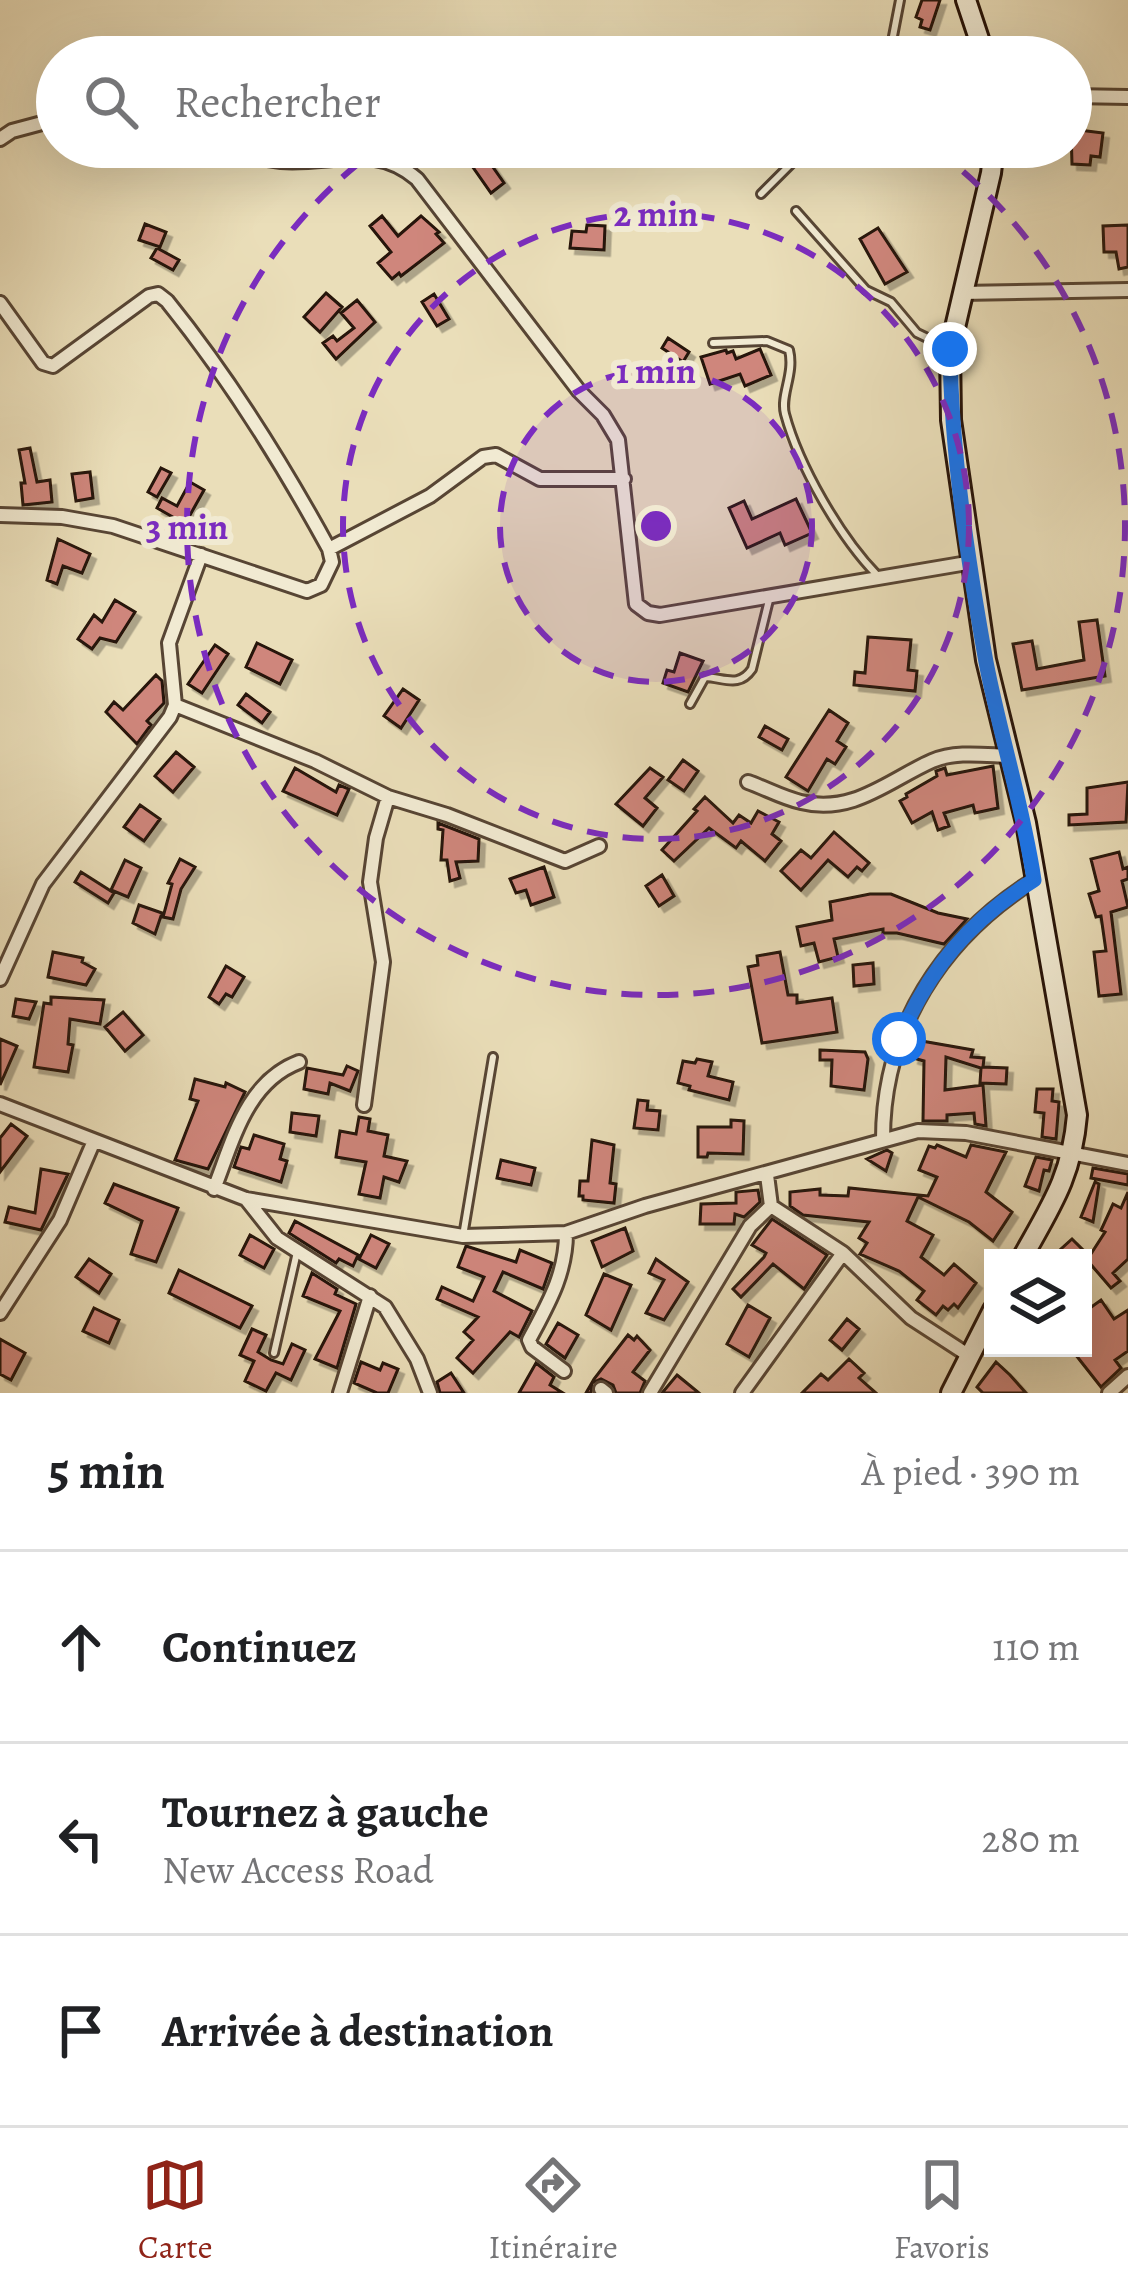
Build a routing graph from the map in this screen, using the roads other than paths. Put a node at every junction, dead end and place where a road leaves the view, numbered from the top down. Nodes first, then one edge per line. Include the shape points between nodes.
1 (900, 0) edge
2 (966, 0) edge
3 (893, 36) edge
4 (978, 36) edge
5 (1092, 96) edge
6 (1128, 97) edge
7 (36, 125) edge
8 (0, 139) edge
9 (405, 168) edge
10 (787, 168) edge
11 (992, 168) edge
12 (761, 194) dead end
13 (796, 211) dead end
14 (1128, 290) edge
15 (961, 293) junction
16 (0, 303) edge
17 (713, 343) dead end
18 (950, 349) junction
19 (624, 479) junction
20 (0, 515) edge
21 (329, 549) junction
22 (201, 555) junction
23 (973, 562) junction
24 (880, 578) junction
25 (770, 597) junction
26 (690, 704) dead end
27 (176, 705) junction
28 (1007, 756) junction
29 (748, 782) dead end
30 (388, 797) junction
31 (599, 846) dead end
32 (1034, 880) junction
33 (0, 979) edge
34 (493, 1057) dead end
35 (299, 1062) dead end
36 (0, 1104) edge
37 (364, 1106) dead end
38 (884, 1139) junction
39 (93, 1143) junction
40 (1074, 1156) junction
41 (1128, 1163) edge
42 (767, 1175) junction
43 (214, 1190) junction
44 (246, 1199) junction
45 (771, 1206) junction
46 (566, 1233) junction
47 (463, 1236) junction
48 (1027, 1249) edge
49 (297, 1252) junction
50 (844, 1252) junction
51 (370, 1296) junction
52 (0, 1313) edge
53 (984, 1326) edge
54 (274, 1353) dead end
55 (968, 1355) junction
56 (563, 1371) dead end
57 (1128, 1376) edge
58 (340, 1393) edge
59 (430, 1393) edge
60 (650, 1393) edge
61 (742, 1393) edge
62 (951, 1393) edge
63 (1109, 1393) edge

1 - 3 lane
2 - 4 main road
5 - 6 street
7 - 8 street
9 - 19 street via 603,415 618,440
10 - 12 lane
11 - 15 main road
13 - 18 lane via 866,290
14 - 15 street
15 - 18 main road
16 - 21 street via 53,366 158,294 223,370
17 - 24 lane via 767,341 789,350 784,412 845,536
18 - 23 main road via 951,420
19 - 21 street via 539,479 496,455 483,457 430,496
19 - 25 street via 637,604 648,614
20 - 22 street via 113,526
21 - 22 street via 329,575 307,591
22 - 27 street via 169,643
23 - 24 street
23 - 28 main road
24 - 25 street
25 - 26 lane via 752,669 736,682 706,676
27 - 30 street
27 - 33 street via 43,884
28 - 29 street via 936,759 869,797 826,804
28 - 32 main road
30 - 31 street via 565,861
30 - 37 street via 370,882 383,962
32 - 38 street via 999,902 919,993 889,1078
32 - 40 main road via 1077,1115
34 - 47 lane
35 - 43 street via 278,1070 252,1099
36 - 39 street
38 - 40 street via 942,1130
38 - 42 street
39 - 43 street
39 - 52 street via 60,1220
40 - 41 street
40 - 48 main road
42 - 45 street
42 - 46 street
43 - 44 street
44 - 47 street
44 - 49 street
45 - 50 street
45 - 60 street
46 - 47 street
46 - 56 street via 558,1285 529,1340
49 - 51 street
49 - 54 lane
50 - 55 street via 911,1318
50 - 61 street
51 - 58 street
51 - 59 street via 396,1319
53 - 55 main road
55 - 62 main road
57 - 63 street

